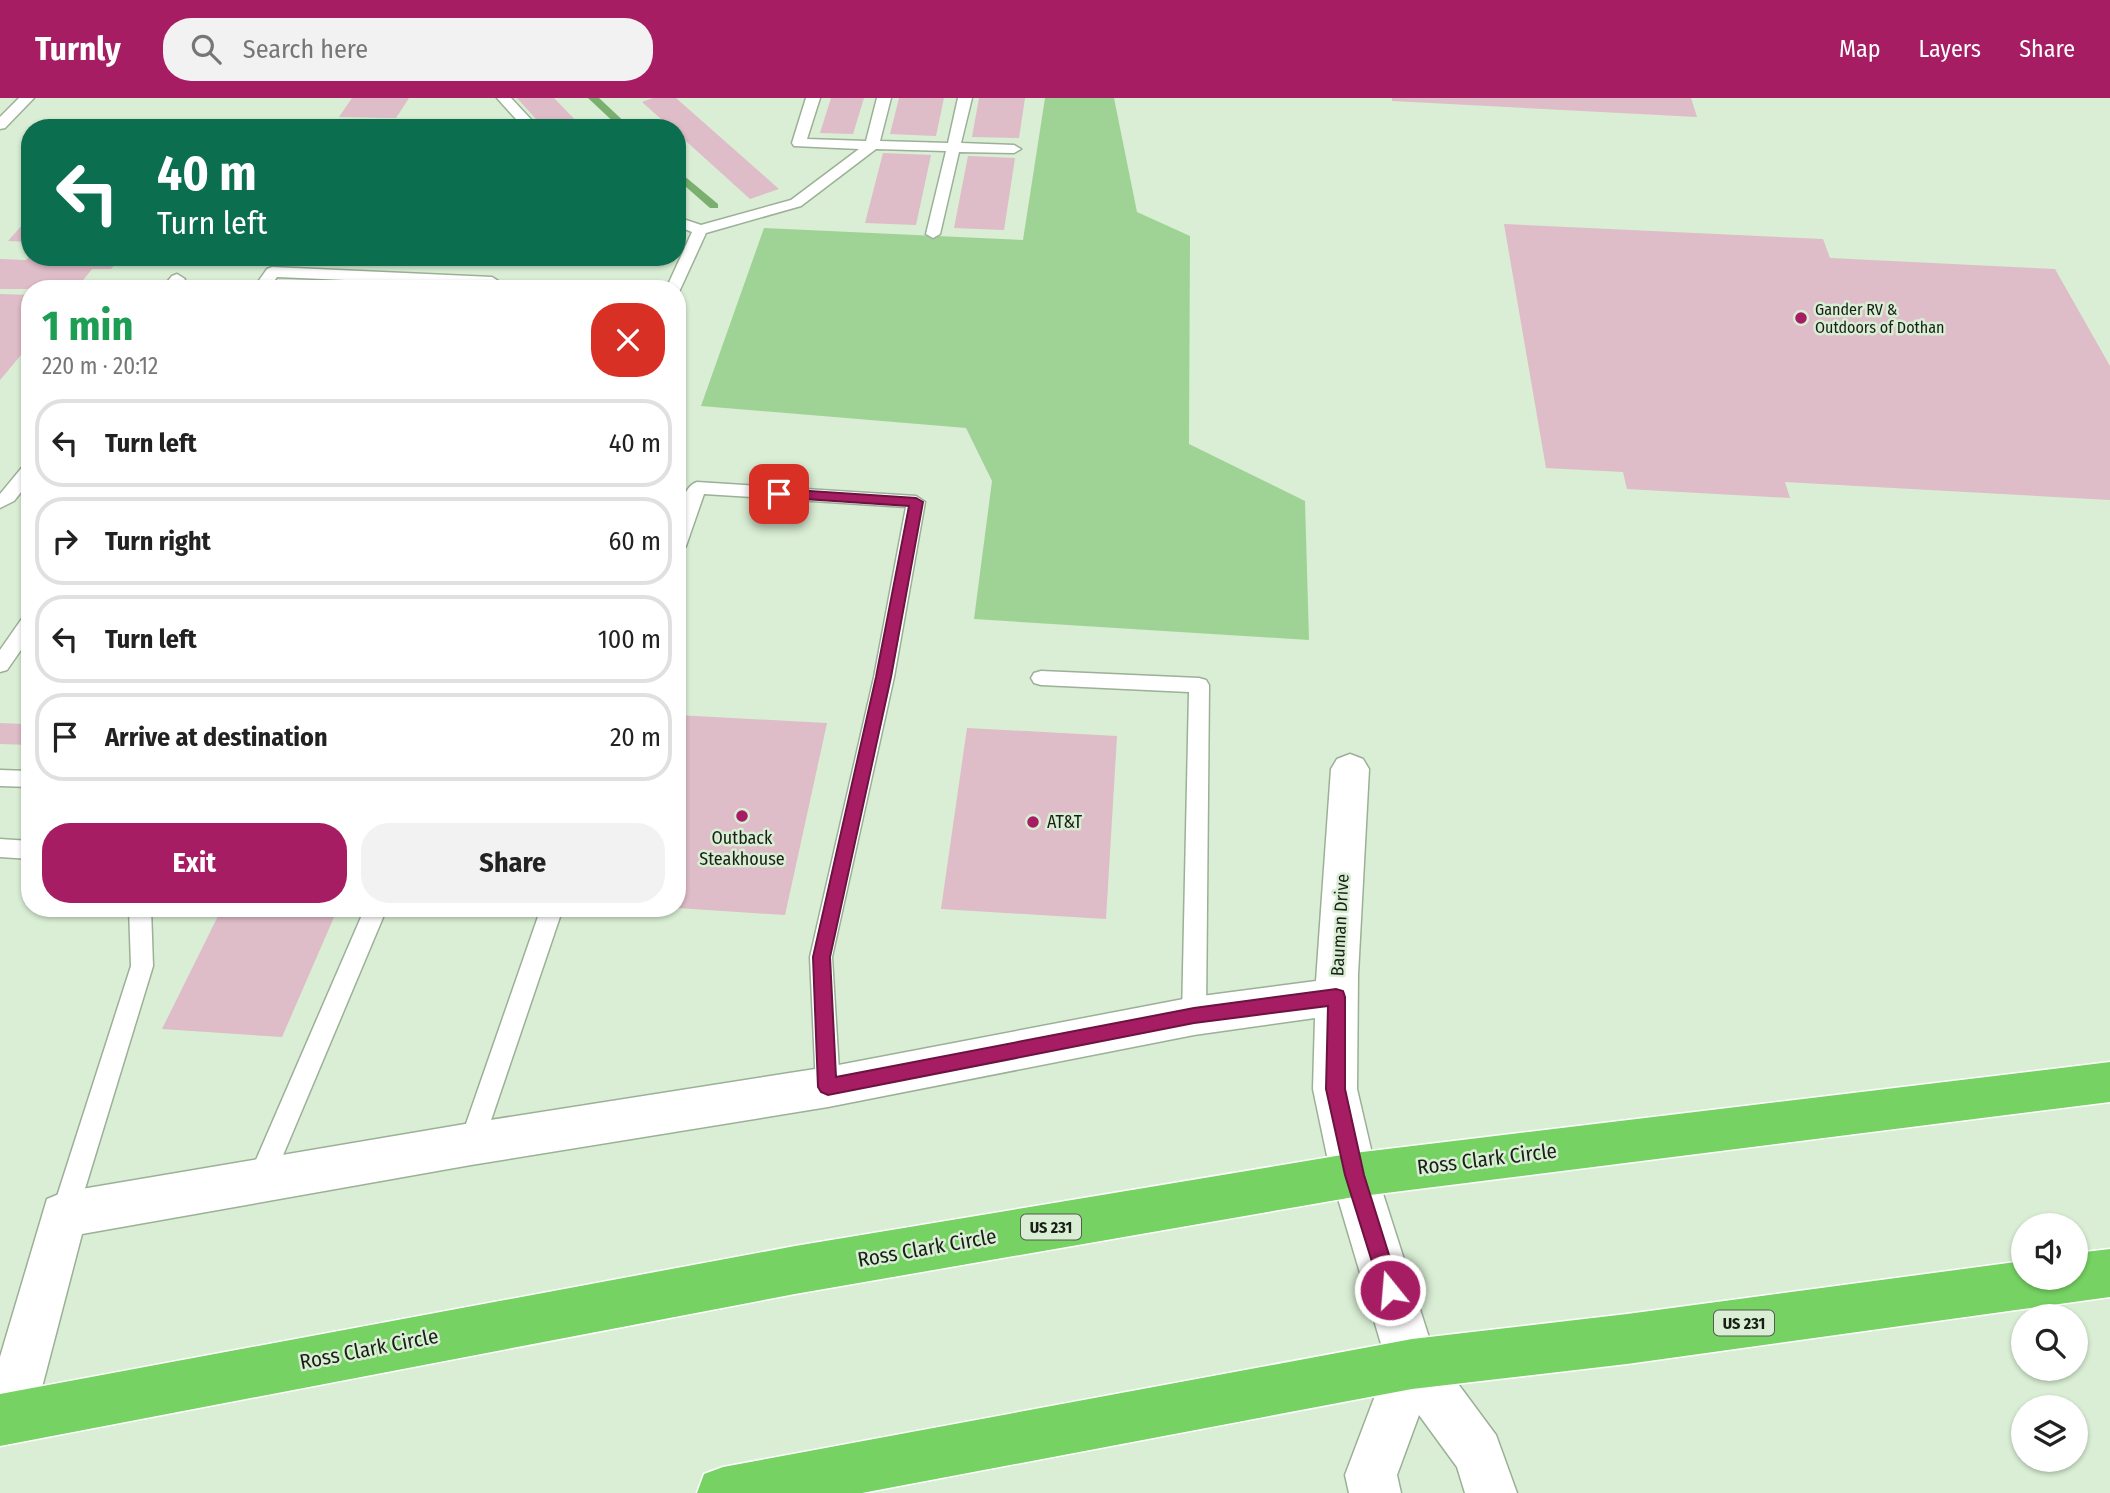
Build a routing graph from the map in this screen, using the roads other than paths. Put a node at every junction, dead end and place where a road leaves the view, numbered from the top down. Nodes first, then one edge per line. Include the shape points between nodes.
1 (27, 98) edge
2 (504, 98) edge
3 (813, 98) edge
4 (884, 98) edge
5 (965, 98) edge
6 (524, 119) edge
7 (0, 125) edge
8 (872, 146) junction
9 (953, 147) junction
10 (1014, 149) dead end
11 (686, 225) edge
12 (700, 230) junction
13 (933, 233) dead end
14 (686, 262) edge
15 (267, 280) edge
16 (448, 280) edge
17 (21, 480) edge
18 (0, 502) edge
19 (686, 520) edge
20 (21, 635) edge
21 (0, 664) edge
22 (1041, 678) dead end
23 (1350, 769) dead end
24 (0, 778) edge
25 (21, 779) edge
26 (0, 848) edge
27 (21, 849) edge
28 (140, 917) edge
29 (372, 917) edge
30 (549, 917) edge
31 (1336, 997) junction
32 (1194, 1016) junction
33 (2110, 1083) edge
34 (828, 1087) junction
35 (471, 1144) junction
36 (1354, 1175) junction
37 (259, 1183) junction
38 (64, 1215) junction
39 (2110, 1273) edge
40 (2088, 1276) edge
41 (2011, 1286) edge
42 (1412, 1364) junction
43 (4, 1419) edge
44 (723, 1493) edge
45 (1375, 1493) edge
46 (1491, 1493) edge

1 - 7 lane
2 - 6 lane
3 - 8 lane via 799,143
4 - 8 lane
5 - 9 lane
8 - 9 lane
8 - 12 lane via 796,203
9 - 10 lane
9 - 13 lane
11 - 12 lane
12 - 14 lane
15 - 16 lane via 272,272
17 - 18 lane
19 - 34 lane via 697,488 916,502 884,677 821,957
20 - 21 lane
22 - 32 lane via 1199,685
23 - 31 street, Bauman Drive
24 - 25 lane
26 - 27 lane
28 - 38 lane via 142,966
29 - 37 lane
30 - 35 lane
31 - 32 street
31 - 36 street, Bauman Drive via 1335,1089
32 - 34 street
33 - 36 highway, Ross Clark Circle / US 231
34 - 35 street
35 - 37 street
36 - 42 street, Bauman Drive
36 - 43 highway, Ross Clark Circle / US 231 via 795,1270
37 - 38 street
38 - 43 street
39 - 40 highway, US 231
41 - 42 highway, US 231
42 - 44 highway, US 231
42 - 45 street via 1371,1475
42 - 46 street, Bauman Drive via 1478,1453

